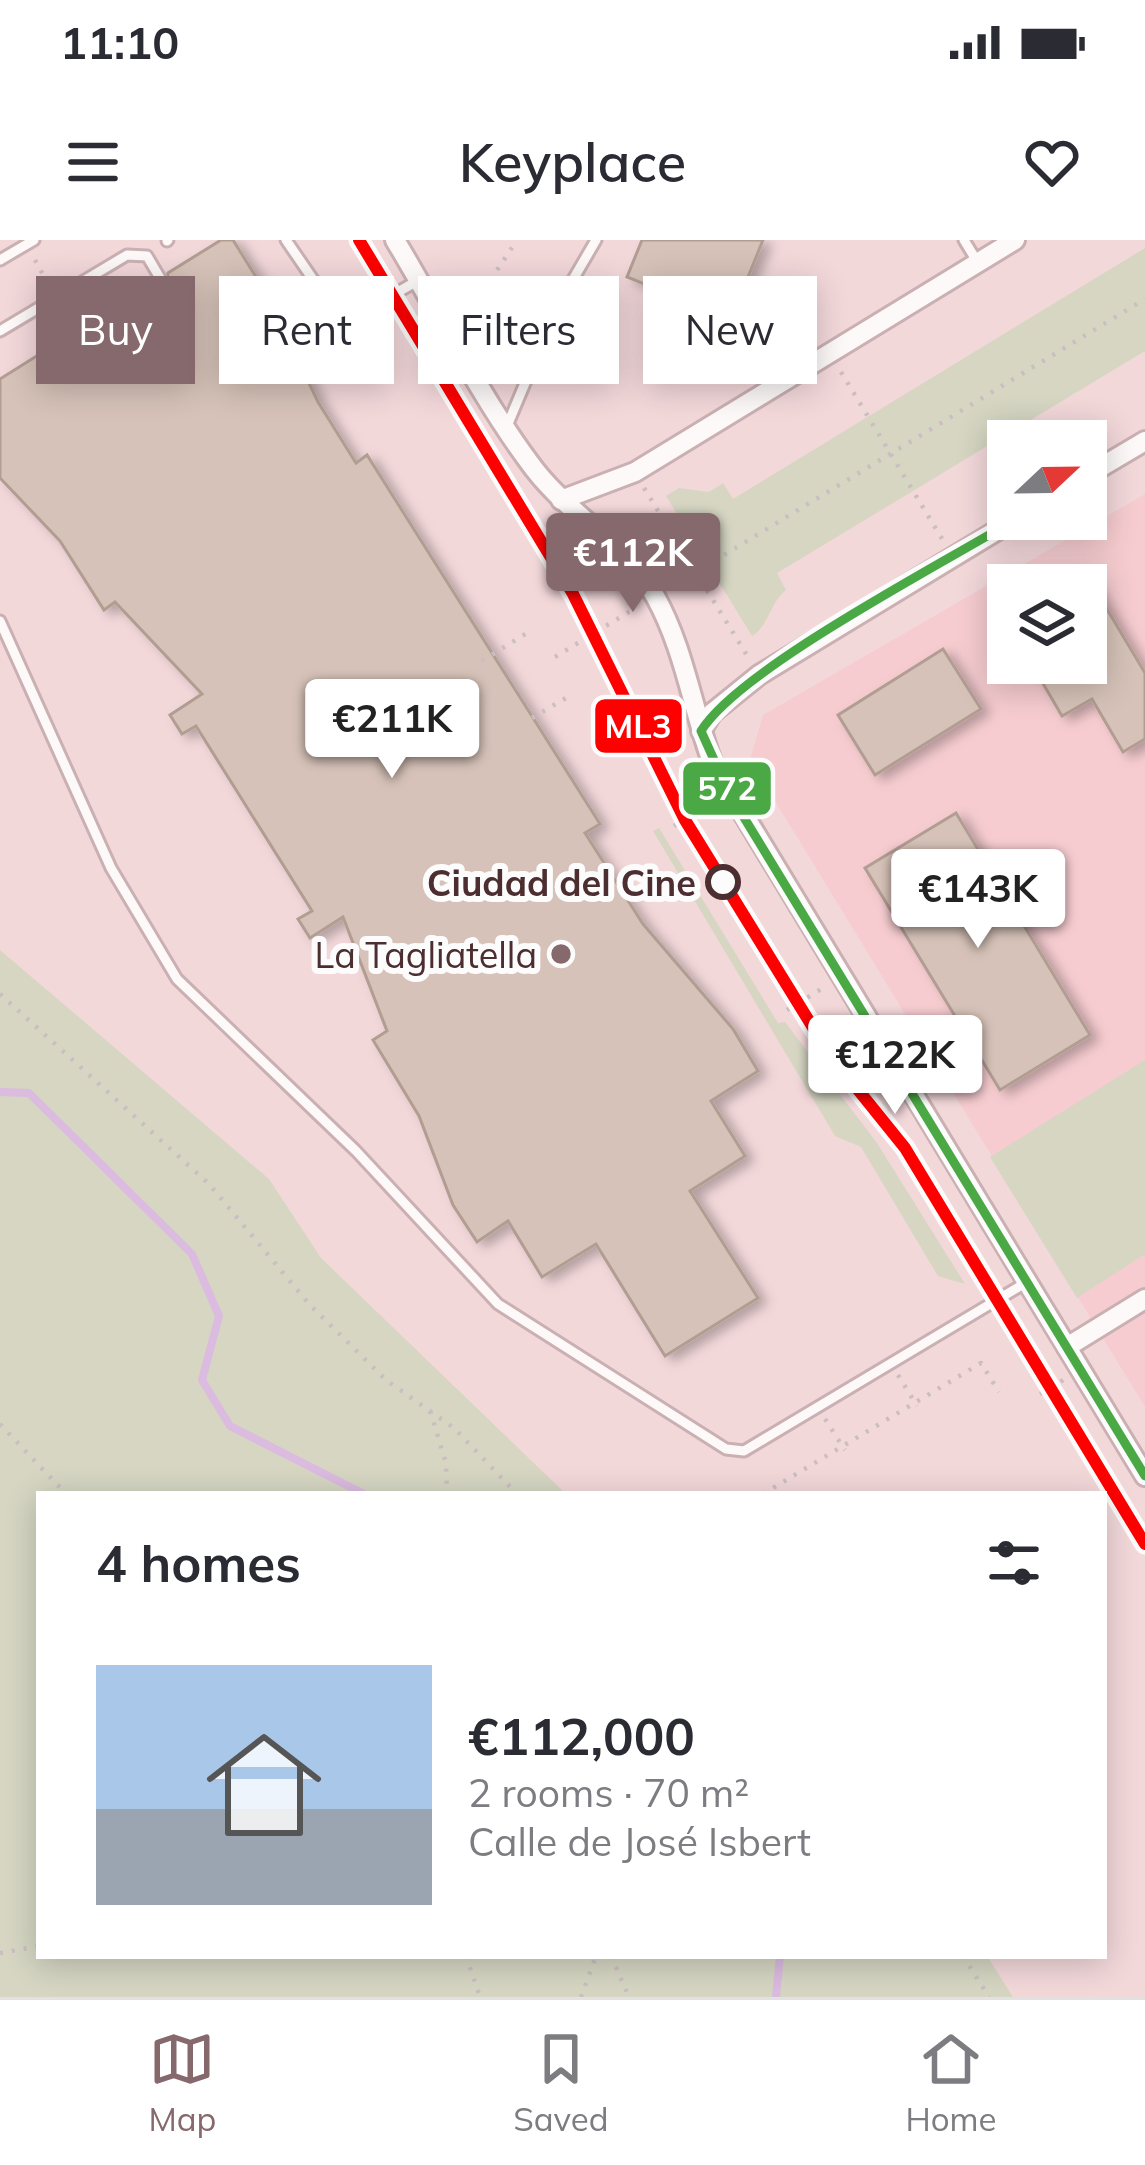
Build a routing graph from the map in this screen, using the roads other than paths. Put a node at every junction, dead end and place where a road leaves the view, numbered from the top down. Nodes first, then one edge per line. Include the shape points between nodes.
1 (286, 240) edge
2 (395, 240) edge
3 (596, 240) edge
4 (964, 240) edge
5 (1015, 240) edge
6 (30, 242) edge
7 (0, 260) edge
8 (978, 262) junction
9 (92, 276) edge
10 (159, 276) edge
11 (418, 278) edge
12 (418, 281) edge
13 (36, 310) edge
14 (0, 331) edge
15 (482, 384) edge
16 (507, 426) junction
17 (1145, 441) edge
18 (1107, 464) edge
19 (561, 500) junction
20 (987, 536) edge
21 (0, 621) edge
22 (700, 731) junction
23 (1027, 1282) junction
24 (1145, 1299) edge
25 (1066, 1347) junction
26 (1145, 1476) edge

1 - 12 lane via 325,297 368,310
2 - 11 street
3 - 16 lane via 557,307
4 - 8 lane
5 - 8 street
6 - 7 lane
8 - 19 street via 634,472
9 - 10 lane via 127,255 147,256
13 - 14 lane
15 - 16 street
16 - 19 street
17 - 18 street
19 - 22 street via 609,539 655,597 682,656
20 - 22 street via 759,675
21 - 23 lane via 111,868 177,979 356,1151 498,1304 726,1449 761,1444
22 - 23 street via 729,793
23 - 25 street
24 - 25 street
25 - 26 street

